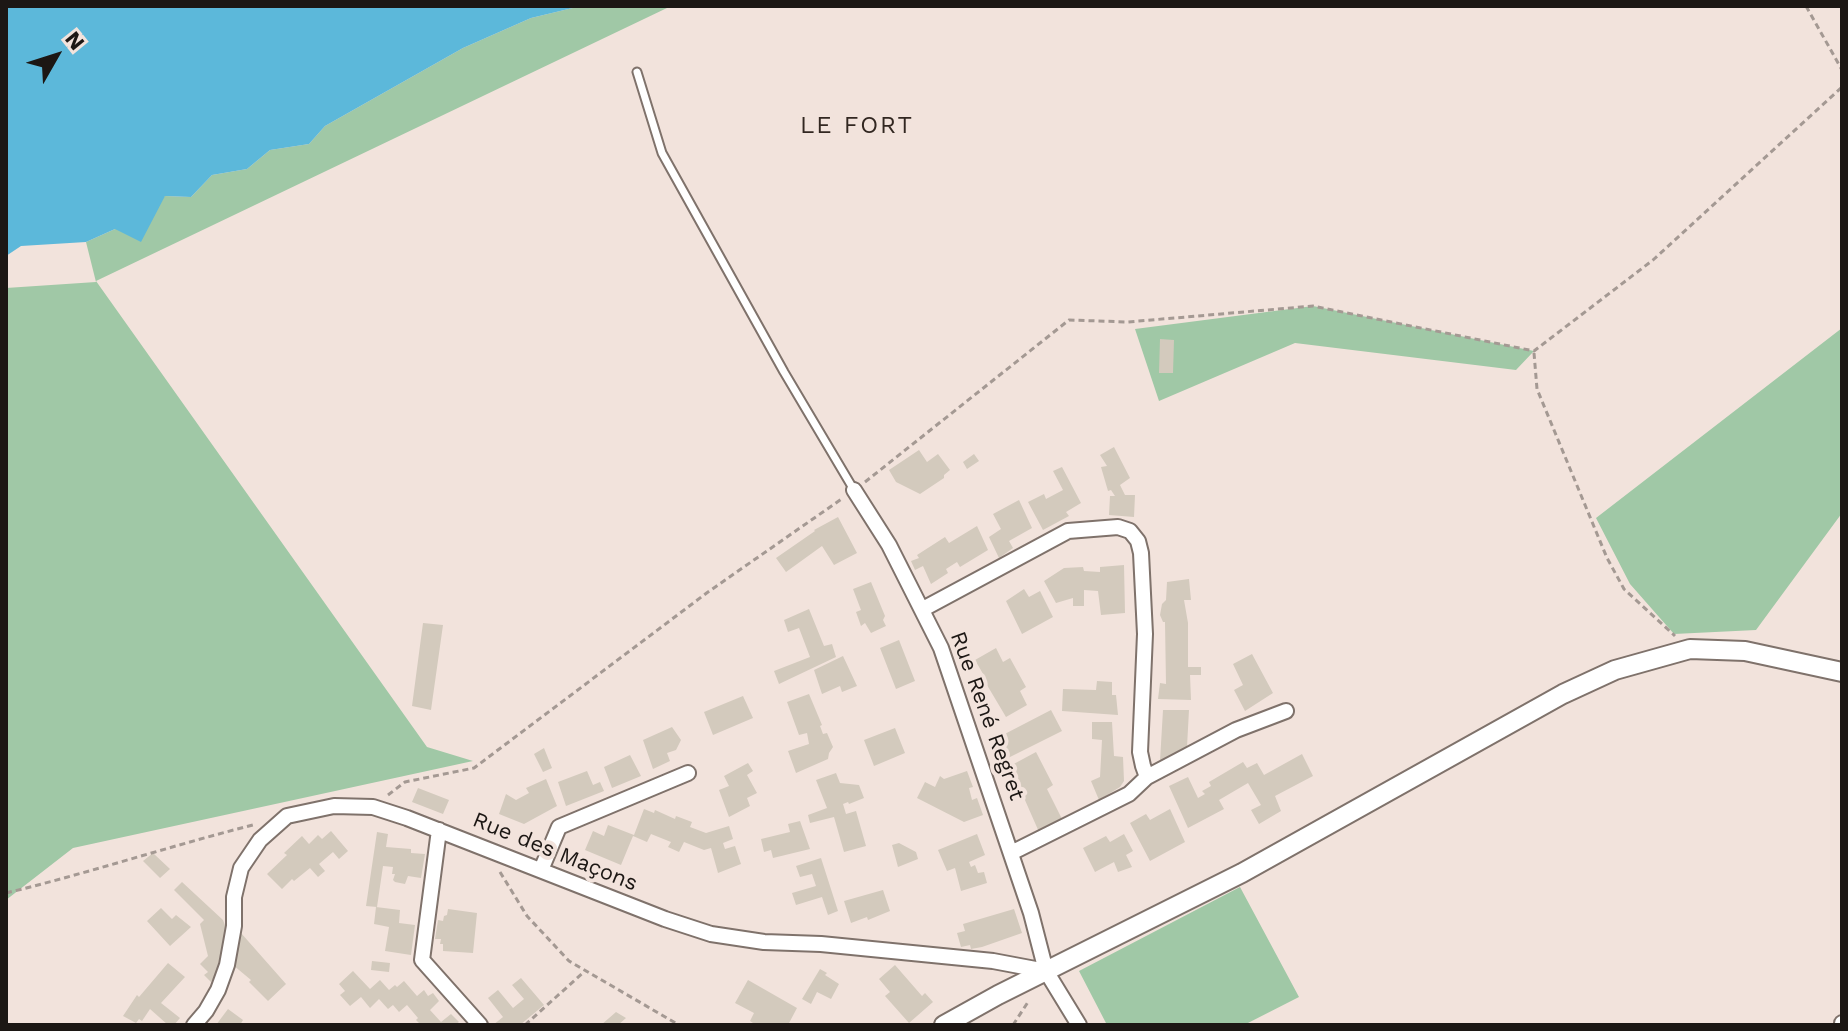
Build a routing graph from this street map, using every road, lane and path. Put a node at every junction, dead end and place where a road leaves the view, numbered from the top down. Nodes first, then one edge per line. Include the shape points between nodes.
1 (1806, 6) edge
2 (1842, 70) edge
3 (637, 72) dead end
4 (1842, 87) edge
5 (1534, 351) junction
6 (854, 490) junction
7 (923, 609) junction
8 (1690, 649) junction
9 (1842, 672) edge
10 (1286, 711) dead end
11 (688, 773) dead end
12 (1147, 777) junction
13 (373, 807) junction
14 (287, 816) junction
15 (439, 830) junction
16 (485, 848) junction
17 (1011, 853) junction
18 (541, 870) junction
19 (6, 893) edge
20 (585, 970) junction
21 (1046, 971) junction
22 (1034, 993) dead end
23 (194, 1025) edge
24 (480, 1025) edge
25 (525, 1025) edge
26 (679, 1025) edge
27 (944, 1025) edge
28 (1013, 1025) edge
29 (1079, 1025) edge

1 - 2 path
3 - 6 lane via 662,153
4 - 5 path via 1653,260
5 - 6 path via 1313,306 1128,322 1069,320
5 - 8 path via 1537,389 1607,558 1624,589
6 - 7 street, Rue René Regret
6 - 13 path via 474,768 405,782
7 - 12 street via 1068,531 1130,531 1141,553 1145,634 1140,752
7 - 17 street, Rue René Regret
8 - 9 street via 1745,651
8 - 21 street via 1615,670 1563,694 1242,873
10 - 12 street via 1236,730
11 - 18 street via 559,827
12 - 17 street via 1129,794
13 - 14 street, Rue des Maçons via 334,806
13 - 15 street, Rue des Maçons
14 - 19 path
14 - 23 street via 260,840 241,868 227,965 218,990
15 - 16 street, Rue des Maçons
15 - 24 street via 422,960
16 - 18 street, Rue des Maçons
16 - 20 path via 527,916 569,961
17 - 21 street, Rue René Regret
18 - 21 street, Rue des Maçons via 711,934 993,961
20 - 25 path
20 - 26 path
21 - 27 street
21 - 29 street, Rue René Regret
22 - 28 path

